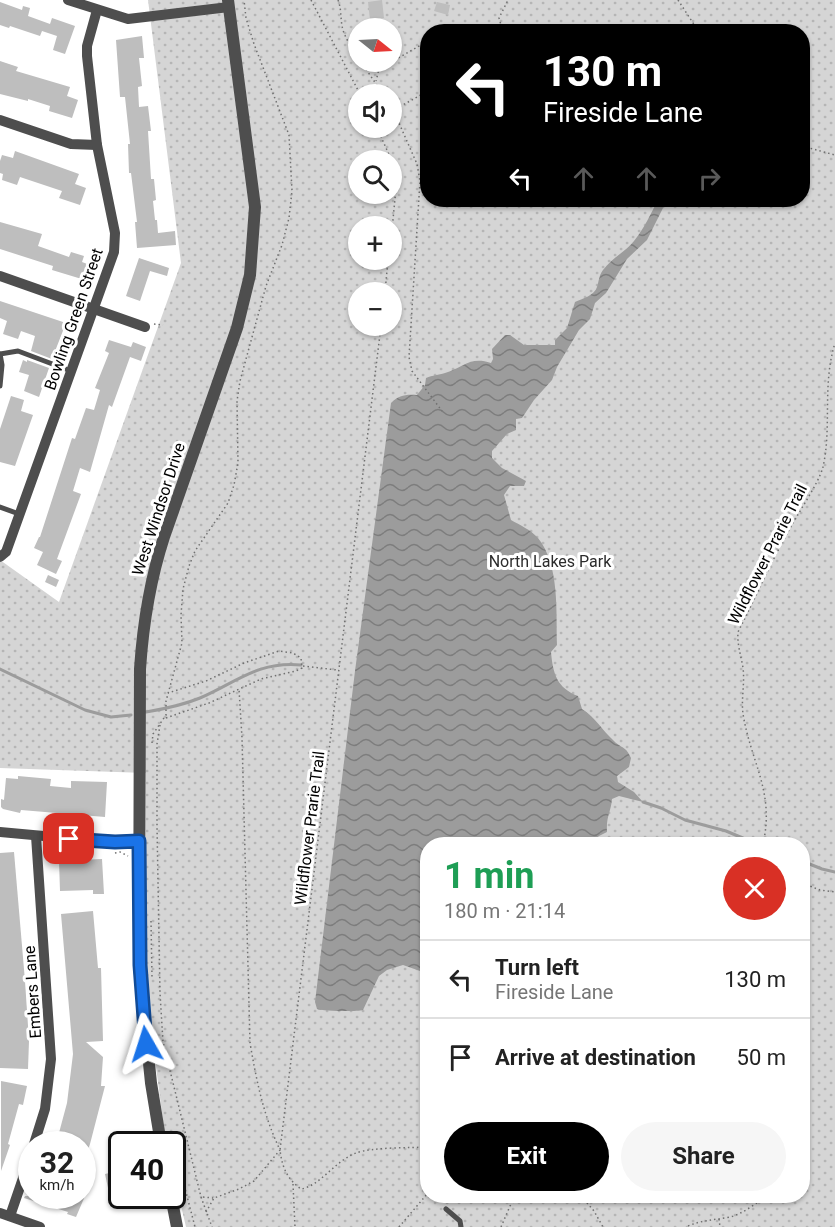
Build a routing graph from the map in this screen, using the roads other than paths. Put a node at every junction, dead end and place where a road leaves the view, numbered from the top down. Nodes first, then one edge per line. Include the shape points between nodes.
1 (68, 0) edge
2 (228, 4) edge
3 (97, 10) junction
4 (0, 120) edge
5 (97, 145) junction
6 (0, 276) edge
7 (94, 308) junction
8 (145, 327) dead end
9 (0, 354) edge
10 (71, 370) junction
11 (0, 386) edge
12 (0, 507) edge
13 (19, 514) junction
14 (0, 557) edge
15 (0, 832) edge
16 (36, 836) junction
17 (139, 841) junction
18 (38, 1131) edge
19 (164, 1131) edge
20 (18, 1184) edge
21 (174, 1209) edge
22 (446, 1209) dead end
23 (5, 1214) edge
24 (40, 1227) edge
25 (177, 1227) edge
26 (461, 1227) edge

1 - 3 street
2 - 3 street via 136,19
2 - 17 street, West Windsor Drive via 253,186 253,247 239,321 149,591 140,669
3 - 5 street, Bowling Green Street via 87,46
4 - 5 street via 71,144
5 - 7 street, Bowling Green Street via 115,242
6 - 7 street
7 - 8 street
7 - 10 street, Bowling Green Street
9 - 10 lane via 18,351
9 - 11 lane
10 - 13 street, Bowling Green Street
12 - 13 lane
13 - 14 street, Bowling Green Street via 6,552
15 - 16 street
16 - 17 street
16 - 18 street, Embers Lane via 51,1059
17 - 19 street, West Windsor Drive via 142,1000 151,1083
20 - 23 street
21 - 25 street
22 - 26 lane via 460,1221
23 - 24 street

